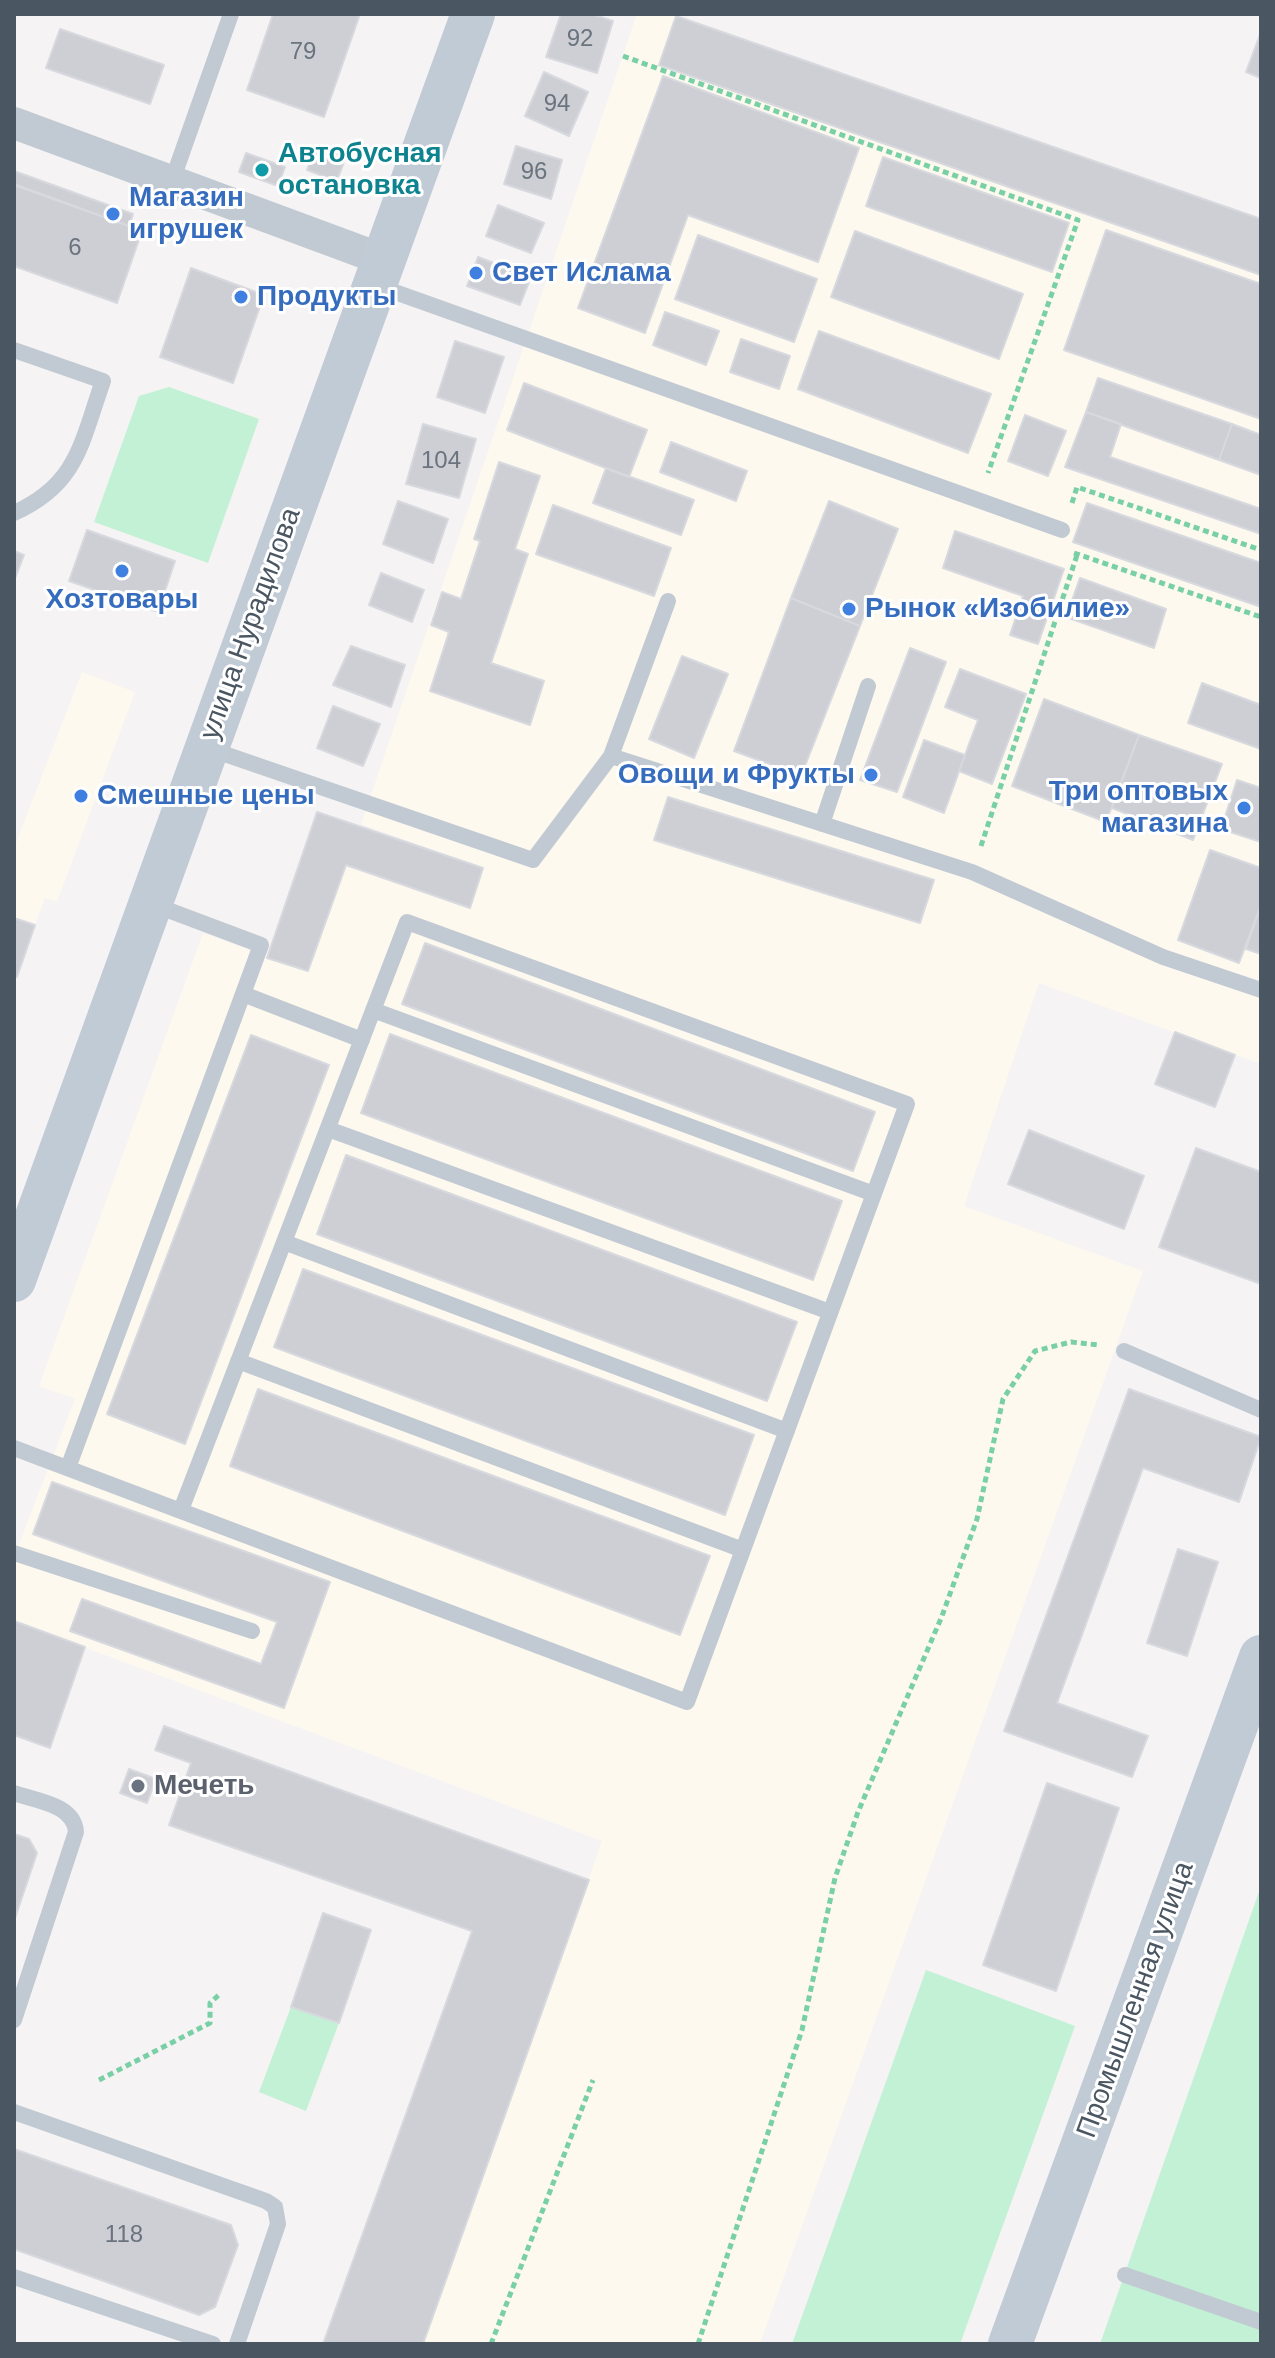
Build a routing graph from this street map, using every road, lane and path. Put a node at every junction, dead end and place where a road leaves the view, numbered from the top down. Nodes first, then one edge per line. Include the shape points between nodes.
1 (231, 14) edge
2 (473, 14) edge
3 (623, 56) dead end
4 (14, 123) edge
5 (172, 181) junction
6 (379, 272) junction
7 (14, 350) edge
8 (978, 500) junction
9 (14, 513) edge
10 (1062, 530) junction
11 (1261, 550) edge
12 (1077, 554) junction
13 (668, 601) dead end
14 (1261, 617) edge
15 (868, 686) dead end
16 (206, 748) junction
17 (611, 756) junction
18 (822, 824) junction
19 (972, 872) junction
20 (150, 904) junction
21 (1261, 990) edge
22 (243, 994) junction
23 (373, 1010) junction
24 (362, 1040) junction
25 (328, 1129) junction
26 (874, 1194) junction
27 (284, 1242) junction
28 (14, 1280) edge
29 (830, 1312) junction
30 (1124, 1351) joint
31 (238, 1361) junction
32 (1261, 1410) edge
33 (787, 1431) junction
34 (14, 1448) edge
35 (68, 1468) junction
36 (181, 1510) junction
37 (743, 1550) junction
38 (14, 1553) edge
39 (252, 1631) dead end
40 (1261, 1657) edge
41 (14, 1793) edge
42 (221, 1993) dead end
43 (14, 2020) edge
44 (99, 2080) dead end
45 (593, 2080) dead end
46 (14, 2112) edge
47 (1125, 2275) dead end
48 (14, 2277) edge
49 (1261, 2322) edge
50 (213, 2344) edge
51 (237, 2344) edge
52 (491, 2344) edge
53 (698, 2344) edge
54 (1010, 2344) edge

1 - 5 lane
2 - 6 street, улица Нурадилова
3 - 8 path via 1078,220
4 - 5 street
5 - 6 street
6 - 8 lane
6 - 16 street, улица Нурадилова
7 - 9 lane via 103,381 60,485
8 - 10 lane
10 - 11 path via 1077,487
10 - 12 path via 1056,547
12 - 14 path
12 - 19 path
13 - 17 lane
15 - 18 lane
16 - 17 lane via 533,860
16 - 20 street, улица Нурадилова
17 - 18 lane
18 - 19 lane
19 - 21 lane via 1163,957
20 - 22 lane via 261,945
20 - 28 street, улица Нурадилова
22 - 24 lane
22 - 35 lane
23 - 24 lane
23 - 26 lane
23 - 26 lane via 407,922 907,1104
24 - 25 lane
25 - 27 lane
25 - 29 lane
26 - 29 lane
27 - 31 lane
27 - 33 lane
29 - 33 lane
30 - 32 lane
30 - 53 path via 1071,1342 1035,1351 1003,1399 977,1519 835,1878 802,2030
31 - 36 lane
31 - 37 lane
33 - 37 lane
34 - 35 lane
35 - 36 lane
36 - 37 lane via 687,1702
38 - 39 lane
40 - 54 street, Промышленная улица
41 - 43 lane via 65,1811 76,1832
42 - 44 path via 210,2003 210,2023
45 - 52 path
46 - 51 lane via 275,2207 278,2224
47 - 49 lane
48 - 50 lane

